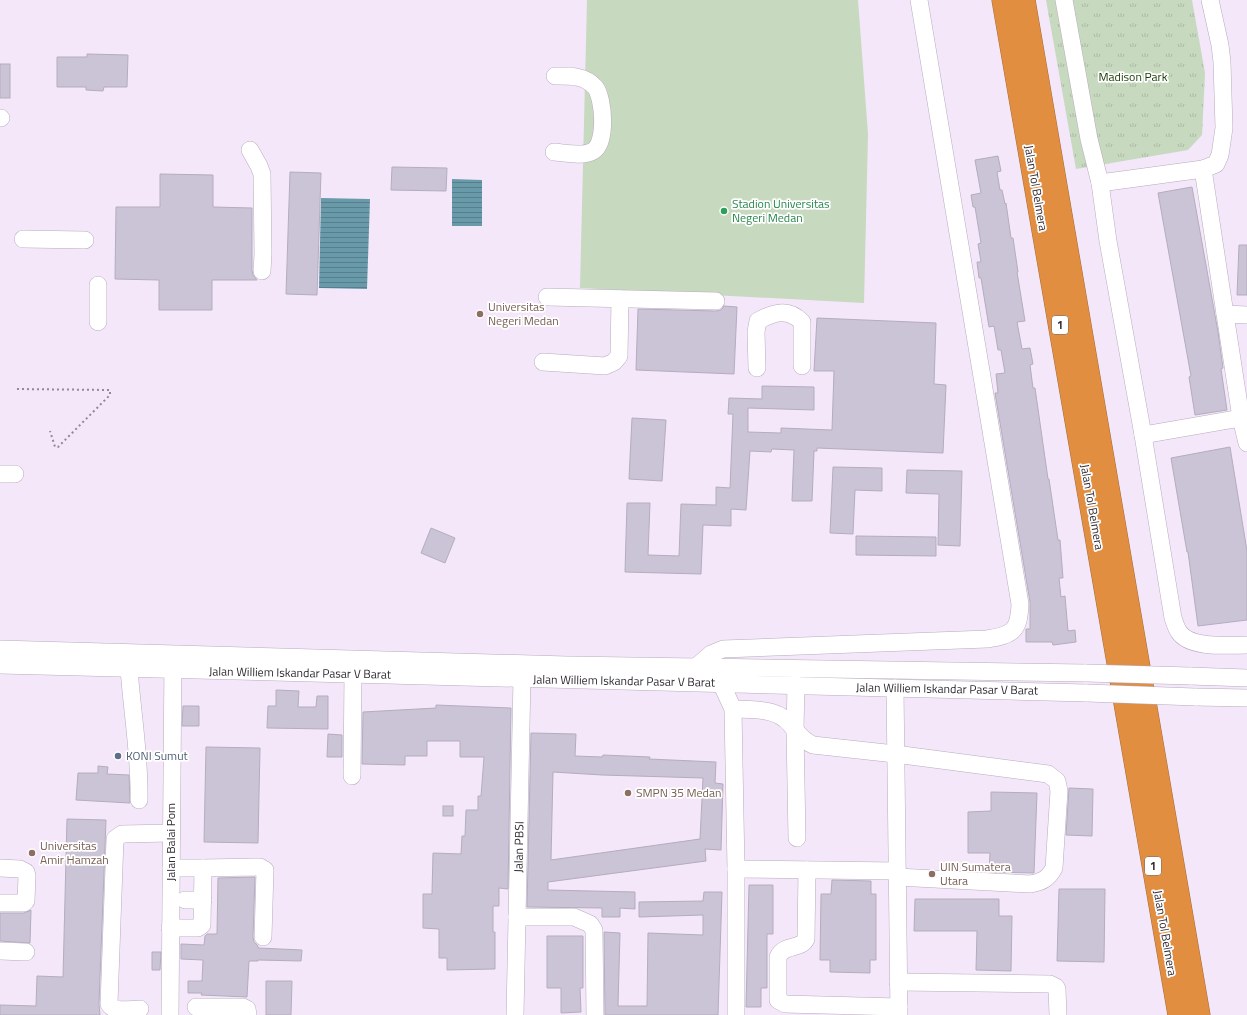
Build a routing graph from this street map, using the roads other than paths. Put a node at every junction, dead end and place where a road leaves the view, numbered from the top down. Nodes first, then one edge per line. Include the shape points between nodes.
1 (919, 0) edge
2 (1003, 0) edge
3 (1024, 0) edge
4 (1064, 0) edge
5 (1210, 0) edge
6 (555, 76) dead end
7 (250, 150) dead end
8 (554, 152) dead end
9 (1203, 169) junction
10 (1100, 183) junction
11 (23, 239) dead end
12 (85, 240) dead end
13 (262, 271) dead end
14 (98, 285) dead end
15 (547, 297) dead end
16 (620, 299) junction
17 (716, 302) dead end
18 (1225, 314) junction
19 (1247, 315) edge
20 (98, 322) dead end
21 (543, 362) dead end
22 (802, 366) dead end
23 (757, 368) dead end
24 (1244, 418) edge
25 (1143, 435) junction
26 (1247, 443) edge
27 (1247, 645) edge
28 (0, 649) edge
29 (173, 662) junction
30 (0, 665) edge
31 (330, 666) junction
32 (696, 667) junction
33 (129, 668) junction
34 (353, 674) junction
35 (522, 678) junction
36 (1247, 678) edge
37 (721, 683) junction
38 (796, 685) junction
39 (895, 688) junction
40 (1247, 698) edge
41 (733, 709) junction
42 (795, 730) junction
43 (895, 754) junction
44 (352, 776) dead end
45 (139, 800) dead end
46 (171, 833) junction
47 (797, 838) dead end
48 (0, 868) edge
49 (171, 868) junction
50 (203, 868) junction
51 (736, 869) junction
52 (807, 870) junction
53 (897, 874) junction
54 (185, 900) dead end
55 (203, 900) junction
56 (0, 903) edge
57 (517, 917) junction
58 (170, 928) junction
59 (263, 937) dead end
60 (0, 952) edge
61 (26, 952) dead end
62 (898, 982) junction
63 (170, 1008) edge
64 (140, 1009) dead end
65 (196, 1011) edge
66 (899, 1011) edge
67 (248, 1015) edge
68 (515, 1015) edge
69 (595, 1015) edge
70 (736, 1015) edge
71 (1058, 1015) edge
72 (1179, 1015) edge
73 (1199, 1015) edge

1 - 32 street via 1020,604 1017,624 1008,634 987,639 723,649 711,654
2 - 72 highway, Jalan Tol Belmera / 1
3 - 73 highway, Jalan Tol Belmera / 1
4 - 10 street via 1089,139
5 - 9 street via 1220,45 1224,128 1216,164
6 - 8 street via 574,76 590,83 599,95 603,116 599,144 595,150 586,153
7 - 13 street via 262,174
9 - 10 street
9 - 18 street
10 - 25 street via 1108,242
11 - 12 street
14 - 20 street
15 - 16 street
16 - 17 street
16 - 21 street via 619,356 614,362 605,366
18 - 19 street
18 - 24 street
22 - 23 street via 802,322 791,313 776,313 758,320
24 - 25 street
24 - 26 street
25 - 27 street via 1173,618 1179,632 1193,642
28 - 29 street, Jalan Williem Iskandar Pasar V Barat
29 - 31 street, Jalan Williem Iskandar Pasar V Barat
29 - 33 street, Jalan Williem Iskandar Pasar V Barat
29 - 46 street, Jalan Balai Pom
30 - 33 street, Jalan Williem Iskandar Pasar V Barat
31 - 32 street, Jalan Williem Iskandar Pasar V Barat
31 - 34 street, Jalan Williem Iskandar Pasar V Barat
32 - 36 street, Jalan Williem Iskandar Pasar V Barat, bridge
33 - 45 street
34 - 35 street, Jalan Williem Iskandar Pasar V Barat
34 - 44 street
35 - 37 street, Jalan Williem Iskandar Pasar V Barat
35 - 57 street, Jalan PBSI
37 - 38 street, Jalan Williem Iskandar Pasar V Barat
37 - 41 street
38 - 39 street, Jalan Williem Iskandar Pasar V Barat
38 - 42 street
39 - 40 street, Jalan Williem Iskandar Pasar V Barat, bridge
39 - 43 street
41 - 42 street via 778,715
41 - 51 street
42 - 43 street via 806,742 814,745
42 - 47 street
43 - 53 street
43 - 53 street via 1048,774 1057,781 1059,791 1054,868 1045,880 1030,884
46 - 49 street, Jalan Balai Pom
46 - 64 street via 122,834 115,839 109,1004 116,1010
48 - 56 street via 20,869 26,872 27,876 24,903
49 - 50 street
49 - 58 street, Jalan Balai Pom
50 - 55 street
50 - 59 street via 260,867 265,870
51 - 52 street
51 - 70 street
52 - 53 street
52 - 66 street via 806,939 801,945 787,948 778,957 778,1000 785,1004
53 - 62 street
54 - 55 street
55 - 58 street via 201,927
57 - 68 street, Jalan PBSI
57 - 69 street via 574,917 590,924 594,930
58 - 63 street, Jalan Balai Pom
60 - 61 street
62 - 66 street
62 - 71 street via 1050,984 1057,989
63 - 65 street via 193,1000
65 - 67 street via 243,1007 247,1009

